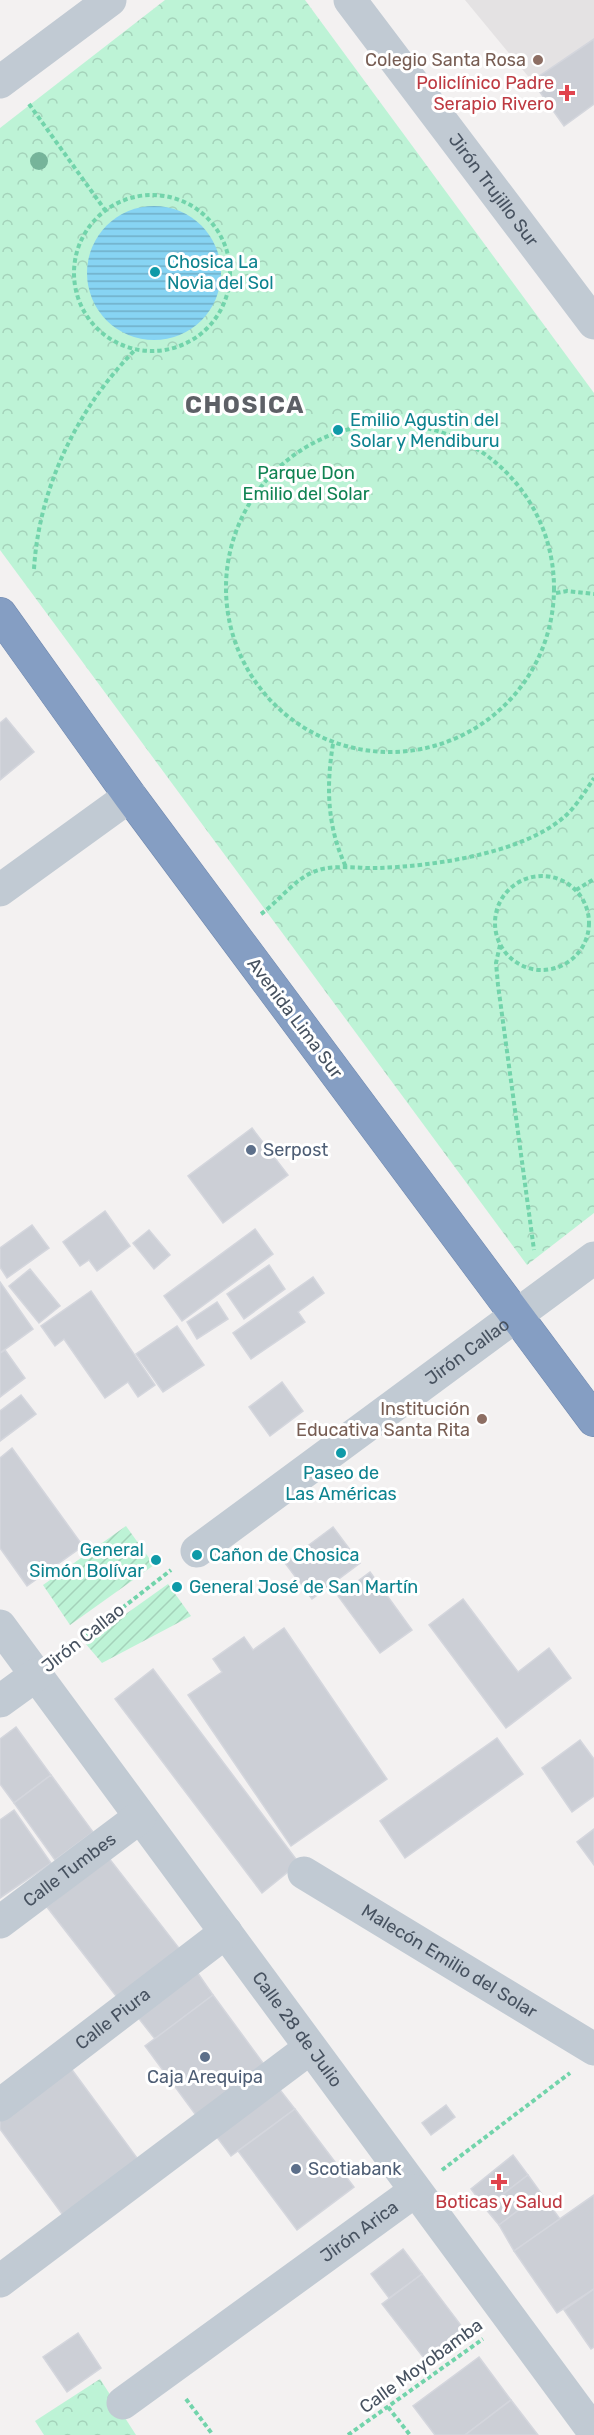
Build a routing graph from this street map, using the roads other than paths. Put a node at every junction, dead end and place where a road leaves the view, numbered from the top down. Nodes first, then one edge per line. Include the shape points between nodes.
1 (110, 0) edge
2 (350, 0) edge
3 (4, 79) edge
4 (594, 323) edge
5 (0, 614) edge
6 (130, 796) junction
7 (0, 890) edge
8 (594, 1258) edge
9 (516, 1315) junction
10 (594, 1420) edge
11 (197, 1551) dead end
12 (0, 1626) edge
13 (36, 1675) junction
14 (0, 1701) edge
15 (140, 1816) junction
16 (304, 1873) dead end
17 (0, 1922) edge
18 (226, 1932) junction
19 (310, 2048) junction
20 (585, 2059) edge
21 (0, 2105) edge
22 (415, 2191) junction
23 (0, 2281) edge
24 (123, 2403) dead end
25 (594, 2432) edge

1 - 3 street
2 - 4 street, Jirón Trujillo Sur
5 - 6 highway, Avenida Lima Sur
6 - 7 street
6 - 9 highway, Avenida Lima Sur
8 - 9 street, Jirón Callao
9 - 10 highway, Avenida Lima Sur
9 - 11 street, Jirón Callao
12 - 13 street, Calle 28 de Julio
13 - 14 street, Jirón Callao
13 - 15 street, Calle 28 de Julio
15 - 17 street, Calle Tumbes
15 - 18 street, Calle 28 de Julio
16 - 20 street, Malecón Emilio del Solar
18 - 19 street, Calle 28 de Julio
18 - 21 street, Calle Piura
19 - 22 street, Calle 28 de Julio
19 - 23 street
22 - 24 street, Jirón Arica
22 - 25 street, Calle 28 de Julio

